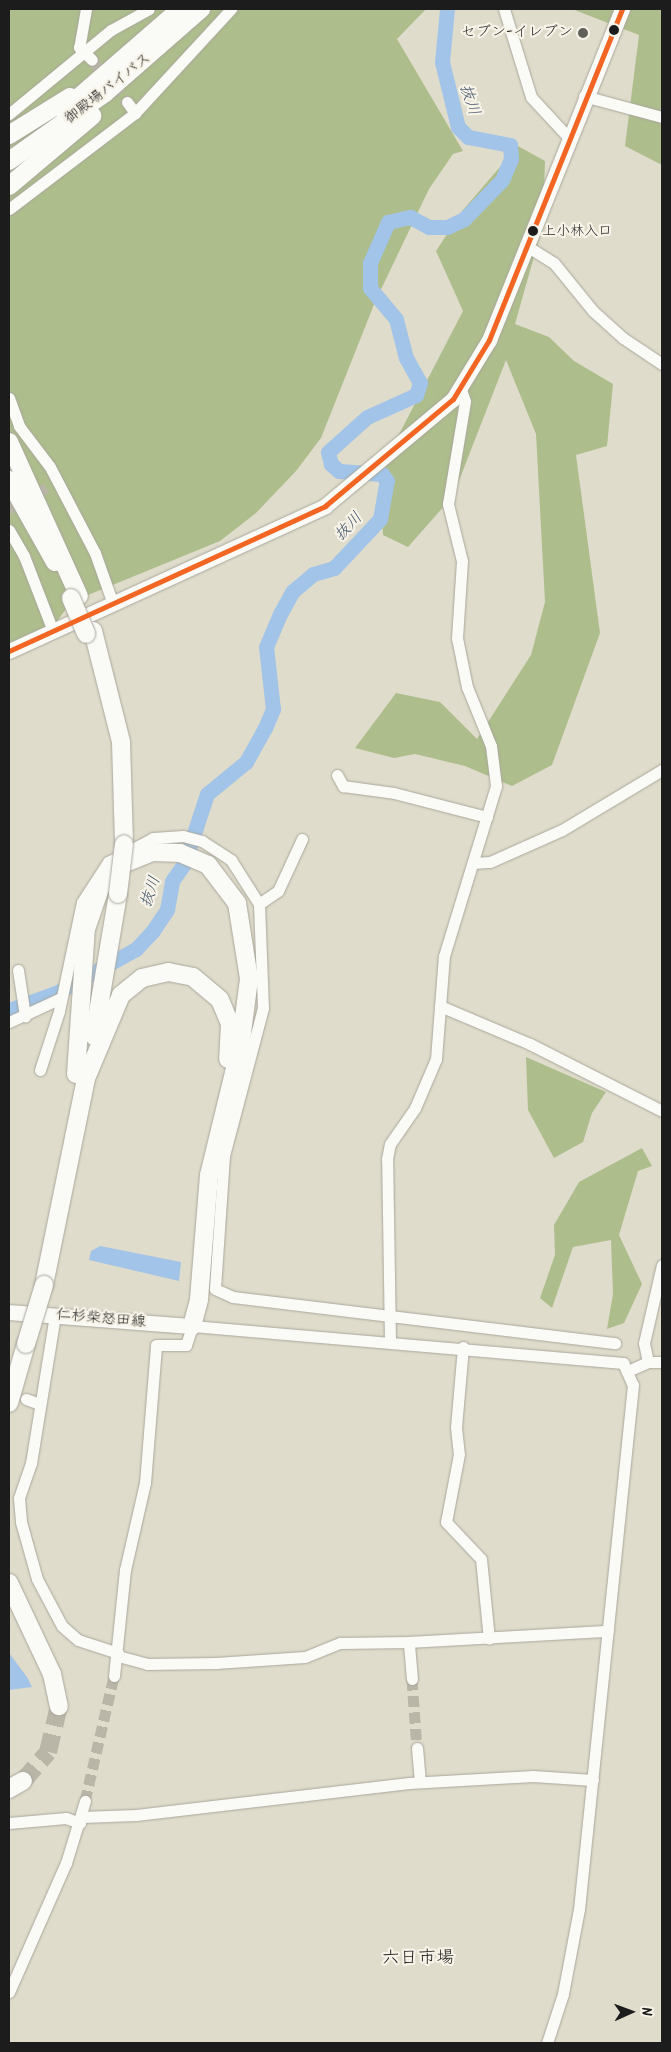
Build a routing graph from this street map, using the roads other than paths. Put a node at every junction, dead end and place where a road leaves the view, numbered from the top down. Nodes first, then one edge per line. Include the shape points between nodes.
1 (86, 9) edge
2 (149, 9) edge
3 (180, 9) edge
4 (201, 9) edge
5 (231, 9) edge
6 (504, 9) edge
7 (622, 9) edge
8 (164, 25) junction
9 (162, 47) junction
10 (88, 56) junction
11 (584, 96) junction
12 (127, 102) tunnel mouth
13 (135, 113) junction
14 (9, 114) edge
15 (662, 117) edge
16 (9, 135) edge
17 (568, 138) junction
18 (9, 150) edge
19 (9, 161) edge
20 (9, 186) edge
21 (9, 208) edge
22 (525, 245) junction
23 (662, 364) edge
24 (460, 390) junction
25 (9, 398) edge
26 (9, 442) edge
27 (9, 452) edge
28 (56, 483) junction
29 (11, 485) edge
30 (46, 488) tunnel mouth
31 (9, 530) edge
32 (63, 557) junction
33 (75, 597) junction
34 (113, 604) junction
35 (53, 631) junction
36 (9, 651) edge
37 (662, 770) edge
38 (337, 776) dead end
39 (487, 817) junction
40 (302, 838) dead end
41 (474, 862) junction
42 (259, 904) junction
43 (18, 970) dead end
44 (61, 998) junction
45 (90, 1005) junction
46 (440, 1006) junction
47 (24, 1013) junction
48 (9, 1022) edge
49 (40, 1070) dead end
50 (82, 1075) junction
51 (662, 1110) edge
52 (662, 1265) edge
53 (9, 1312) edge
54 (55, 1315) junction
55 (390, 1317) junction
56 (192, 1326) junction
57 (390, 1341) junction
58 (21, 1343) junction
59 (615, 1343) dead end
60 (462, 1347) junction
61 (648, 1362) junction
62 (662, 1362) edge
63 (9, 1367) edge
64 (630, 1370) junction
65 (17, 1401) edge
66 (40, 1404) junction
67 (9, 1582) edge
68 (608, 1630) junction
69 (489, 1639) junction
70 (409, 1642) junction
71 (118, 1655) junction
72 (114, 1676) tunnel mouth
73 (412, 1680) tunnel mouth
74 (59, 1706) tunnel mouth
75 (417, 1748) tunnel mouth
76 (593, 1780) junction
77 (420, 1782) junction
78 (85, 1801) tunnel mouth
79 (81, 1820) junction
80 (9, 1823) edge
81 (9, 1992) edge
82 (547, 2043) edge

1 - 10 street via 79,47
2 - 10 street via 111,30
3 - 8 highway, 御殿場バイパス
4 - 9 highway, 御殿場バイパス
5 - 13 street
6 - 17 street via 531,97
7 - 11 main road
8 - 16 highway via 78,91
8 - 18 highway, 御殿場バイパス via 90,89
9 - 19 highway, 御殿場バイパス
9 - 20 highway via 108,102
10 - 14 street
11 - 15 street
11 - 17 main road
12 - 13 street
13 - 21 street
17 - 22 main road
22 - 23 street via 554,263 593,311 623,338
22 - 24 main road via 489,340
24 - 34 main road via 353,485 303,517
24 - 39 street via 465,401 448,504 462,561 457,638 461,666 491,746 496,773
25 - 28 street via 19,426
26 - 32 highway
27 - 32 highway
28 - 30 street
28 - 34 street via 95,553
29 - 33 highway
31 - 35 street via 24,556
32 - 33 highway
33 - 45 highway via 90,633 113,744 120,844 106,940
34 - 35 main road
35 - 36 main road
37 - 41 street via 562,830 490,862
38 - 39 street via 344,786 394,793
39 - 41 street
40 - 42 street via 278,891
41 - 46 street via 444,956
42 - 44 street via 242,872 217,849 183,836 139,842 98,875 82,902
42 - 55 street via 263,1008 224,1156 215,1289 233,1298
43 - 47 street
44 - 47 street
44 - 49 street
45 - 50 highway
45 - 56 highway via 84,954 89,914 107,877 140,855 166,852 208,865 228,887 240,913 247,949 248,1001 209,1175 199,1300
46 - 51 street via 530,1044
46 - 55 street via 436,1059 415,1108 390,1144 387,1159
47 - 48 street
50 - 56 highway via 114,1007 130,986 142,978 168,972 193,977 213,990 226,1011 230,1049 196,1203 189,1299
50 - 58 highway, bridge via 40,1284
52 - 61 street via 644,1343
53 - 54 main road, 仁杉柴怒田線
54 - 56 main road, 仁杉柴怒田線
54 - 66 street
55 - 57 street
55 - 59 street
56 - 57 street
56 - 71 street via 190,1342 161,1344 152,1350 146,1475 125,1570
57 - 60 street
58 - 63 highway
58 - 65 highway
60 - 64 street via 615,1359
60 - 69 street via 456,1426 459,1454 446,1522 482,1560
61 - 62 street
61 - 64 street
64 - 68 street via 633,1385
65 - 66 street
66 - 71 street via 30,1468 19,1503 32,1565 66,1631 84,1643
67 - 74 highway via 52,1674
68 - 69 street
68 - 76 street
69 - 70 street
70 - 71 street via 340,1643 305,1657 216,1663 147,1664
70 - 73 street
71 - 72 street
75 - 77 street
76 - 77 street via 533,1776
76 - 82 street via 572,1951
77 - 79 street
78 - 79 street
79 - 80 street via 66,1818
79 - 81 street

